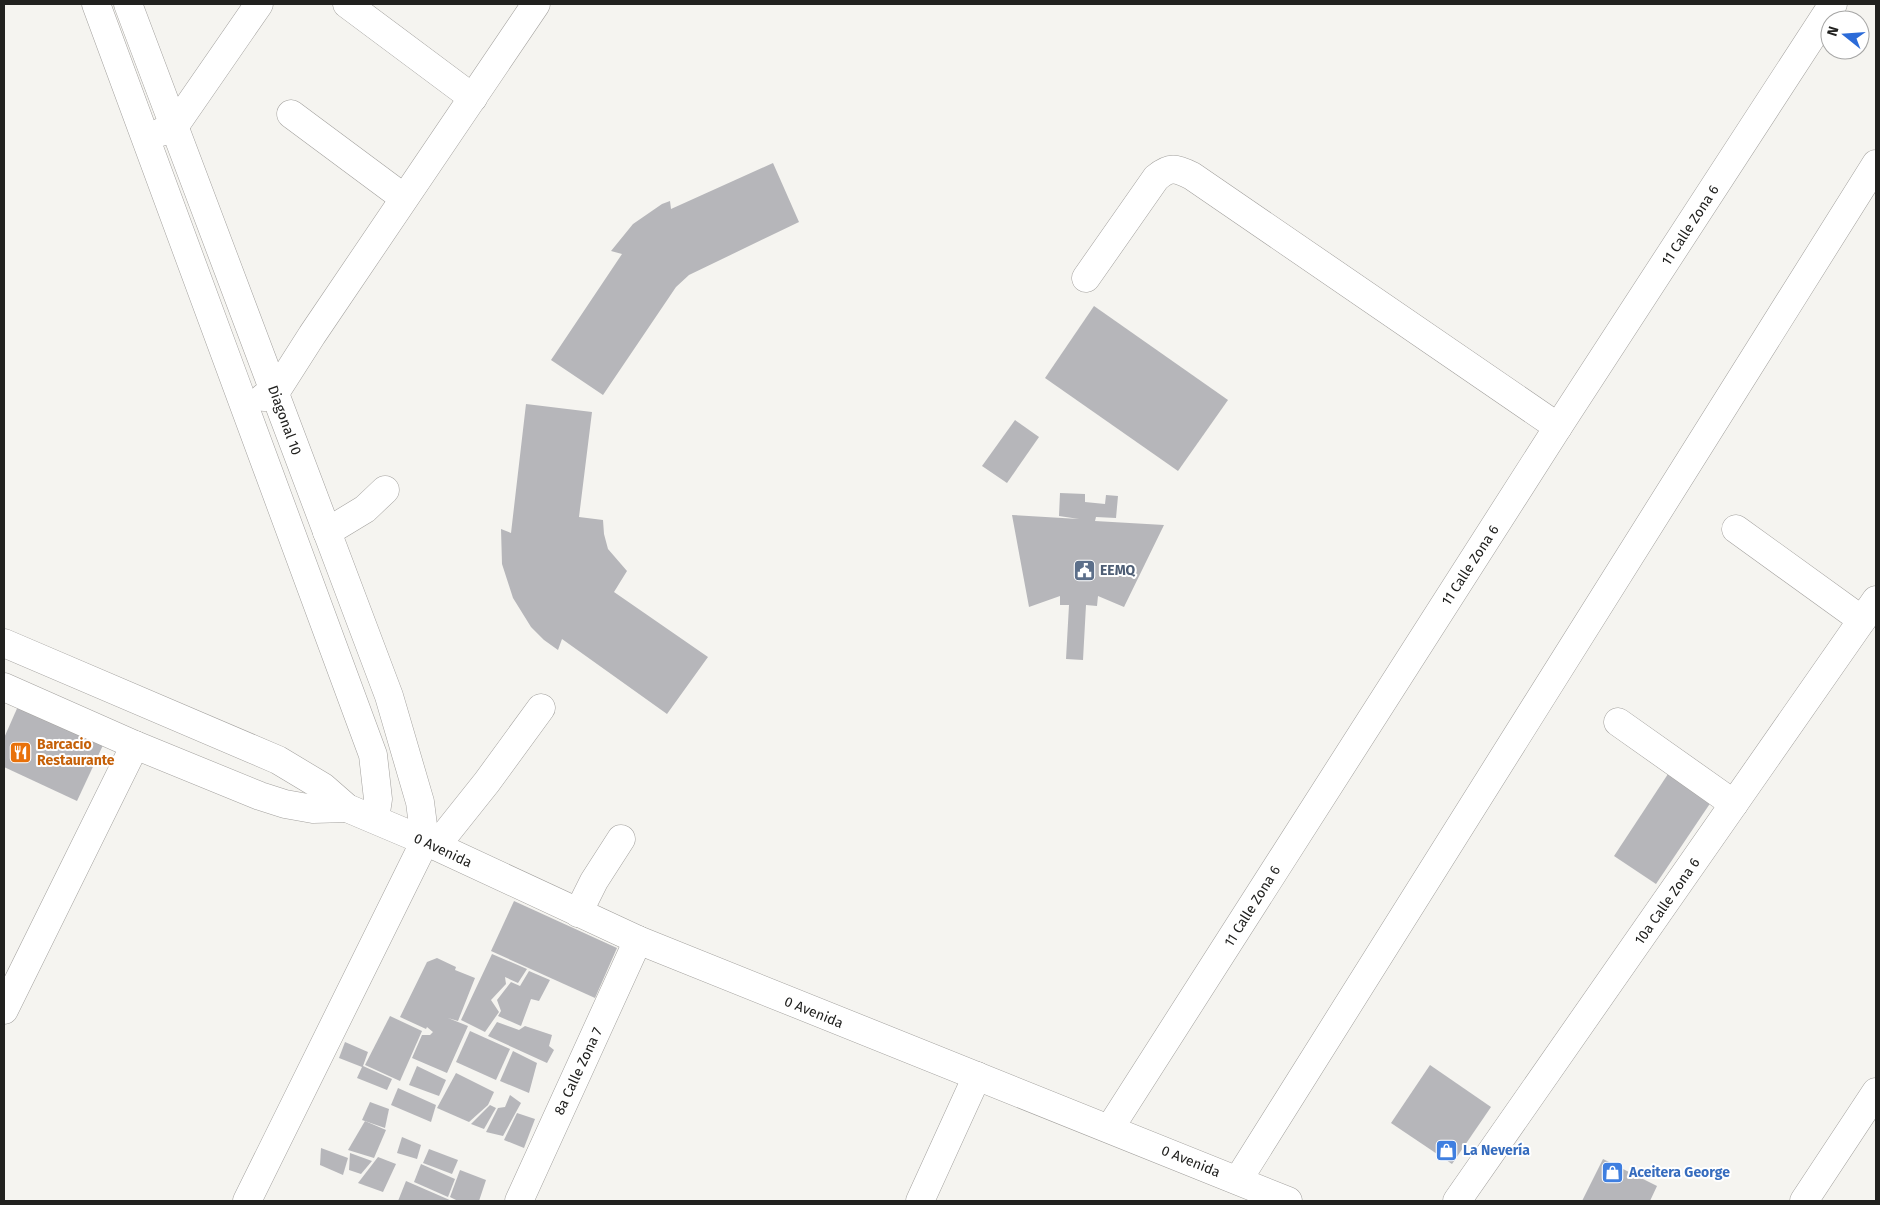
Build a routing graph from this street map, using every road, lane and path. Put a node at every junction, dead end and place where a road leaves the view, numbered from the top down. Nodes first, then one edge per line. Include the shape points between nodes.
1 (96, 4) edge
2 (128, 4) edge
3 (259, 4) edge
4 (347, 4) edge
5 (536, 4) edge
6 (1833, 4) edge
7 (473, 98) junction
8 (291, 114) dead end
9 (174, 127) junction
10 (145, 138) junction
11 (1876, 164) edge
12 (404, 198) junction
13 (1086, 278) dead end
14 (275, 393) junction
15 (244, 405) junction
16 (1558, 427) junction
17 (385, 490) dead end
18 (1736, 529) dead end
19 (327, 532) junction
20 (1869, 610) edge
21 (4, 643) edge
22 (4, 687) edge
23 (540, 708) dead end
24 (1618, 722) dead end
25 (135, 745) junction
26 (1734, 804) junction
27 (347, 808) junction
28 (375, 819) junction
29 (621, 840) dead end
30 (430, 843) junction
31 (578, 913) junction
32 (638, 940) junction
33 (4, 1010) edge
34 (977, 1076) junction
35 (1876, 1092) edge
36 (1110, 1128) junction
37 (1238, 1180) junction
38 (246, 1201) edge
39 (518, 1201) edge
40 (920, 1201) edge
41 (1288, 1201) edge
42 (1457, 1201) edge
43 (1804, 1201) edge

1 - 10 street
2 - 9 street, Diagonal 10
3 - 9 street
4 - 7 street
5 - 7 street
6 - 16 street, 11 Calle Zona 6
7 - 12 street
8 - 12 street
9 - 10 street
9 - 14 street, Diagonal 10
10 - 15 street
11 - 37 street
12 - 14 street
13 - 16 street via 1156,178 1166,170 1178,169
14 - 15 street
14 - 19 street, Diagonal 10
15 - 28 street via 373,755 378,792
16 - 36 street, 11 Calle Zona 6
17 - 19 street via 365,509
18 - 20 street
19 - 30 street, Diagonal 10 via 389,696
20 - 26 street, 10a Calle Zona 6
21 - 27 street via 278,760 323,787
22 - 25 street
23 - 30 street via 487,782
24 - 26 street
25 - 27 street via 285,804 313,809
25 - 33 street
26 - 42 street, 10a Calle Zona 6
27 - 28 street, 0 Avenida
28 - 30 street, 0 Avenida
29 - 31 street
30 - 31 street, 0 Avenida
30 - 38 street
31 - 32 street, 0 Avenida
32 - 34 street, 0 Avenida
32 - 39 street, 8a Calle Zona 7
34 - 36 street, 0 Avenida
34 - 40 street
35 - 43 street
36 - 37 street, 0 Avenida
37 - 41 street, 0 Avenida

